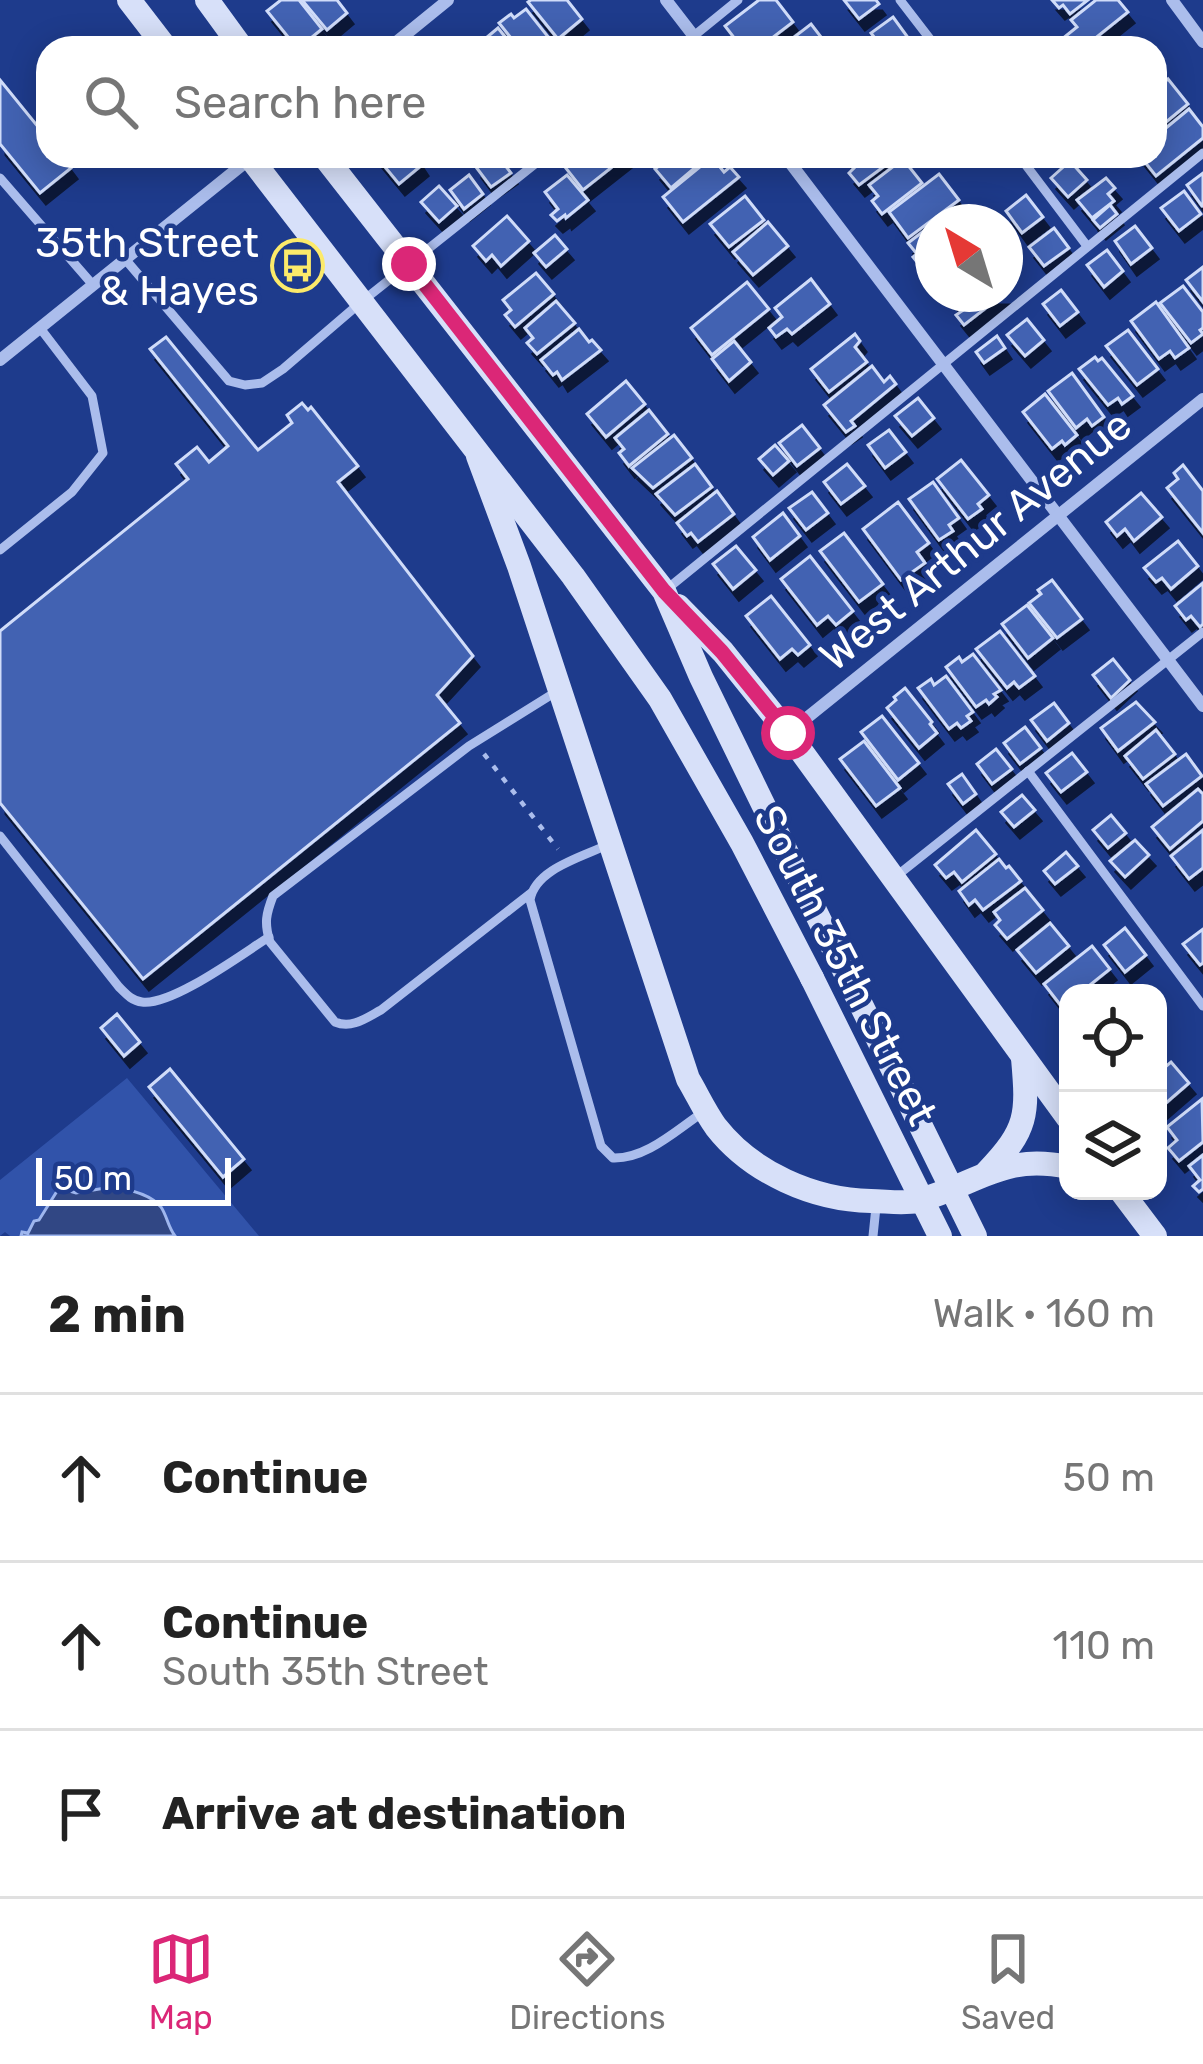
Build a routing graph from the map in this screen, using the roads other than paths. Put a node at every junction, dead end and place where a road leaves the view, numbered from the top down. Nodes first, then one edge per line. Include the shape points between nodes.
1 (207, 0) edge
2 (448, 0) edge
3 (666, 0) edge
4 (738, 0) edge
5 (900, 0) edge
6 (1172, 0) edge
7 (134, 2) edge
8 (158, 36) edge
9 (233, 36) edge
10 (404, 36) edge
11 (694, 36) joint
12 (928, 36) edge
13 (1203, 42) edge
14 (1203, 153) edge
15 (238, 168) edge
16 (259, 168) edge
17 (333, 168) edge
18 (529, 168) edge
19 (794, 168) edge
20 (1028, 168) edge
21 (0, 178) edge
22 (1088, 246) junction
23 (125, 260) junction
24 (409, 264) junction
25 (93, 285) junction
26 (360, 302) junction
27 (40, 328) junction
28 (0, 360) edge
29 (943, 363) junction
30 (1203, 399) edge
31 (478, 456) junction
32 (1059, 515) junction
33 (0, 550) edge
34 (664, 591) junction
35 (1203, 632) edge
36 (1168, 660) junction
37 (560, 689) junction
38 (1203, 706) edge
39 (788, 733) junction
40 (1028, 771) junction
41 (0, 836) edge
42 (611, 843) junction
43 (894, 878) junction
44 (531, 893) junction
45 (268, 937) junction
46 (1203, 1006) edge
47 (1023, 1055) junction
48 (1059, 1105) edge
49 (706, 1110) junction
50 (1059, 1165) edge
51 (985, 1173) junction
52 (1126, 1200) edge
53 (877, 1201) junction
54 (873, 1236) edge
55 (940, 1236) edge
56 (975, 1236) edge
57 (1155, 1236) edge

1 - 9 main road
2 - 10 street
3 - 11 street
4 - 11 lane
5 - 12 lane
6 - 13 street
7 - 8 main road
14 - 22 lane
15 - 23 street
16 - 26 main road, South 35th Street
17 - 24 main road, South 35th Street
18 - 24 lane
19 - 29 street
20 - 22 lane
21 - 25 lane
22 - 29 lane
23 - 25 street
23 - 26 lane via 229,381 244,385 284,369
24 - 26 lane
24 - 34 main road, South 35th Street
25 - 27 street
26 - 31 main road, South 35th Street
27 - 28 street
27 - 33 lane via 92,396 103,453 72,492
29 - 32 street
29 - 34 lane
30 - 32 street, West Arthur Avenue
31 - 37 main road
31 - 55 main road, South 35th Street, bridge via 660,699 742,843
32 - 36 street
32 - 39 street, West Arthur Avenue
34 - 39 main road, South 35th Street
34 - 56 main road, South 35th Street, bridge
35 - 36 lane
36 - 38 street
36 - 40 lane
37 - 42 main road
37 - 45 lane via 475,742 273,896
39 - 43 main road, South 35th Street
40 - 43 lane
40 - 46 lane
41 - 45 lane via 134,1001 149,1004 197,984
42 - 44 lane via 544,875
42 - 49 main road via 688,1079
43 - 47 main road, South 35th Street
44 - 45 lane via 381,1010 345,1026
44 - 49 lane via 608,1155 629,1158
47 - 48 main road, South 35th Street
47 - 51 main road via 1022,1129
49 - 53 main road via 759,1167 810,1192
50 - 51 main road
51 - 53 main road via 914,1202
52 - 57 main road
53 - 54 lane

